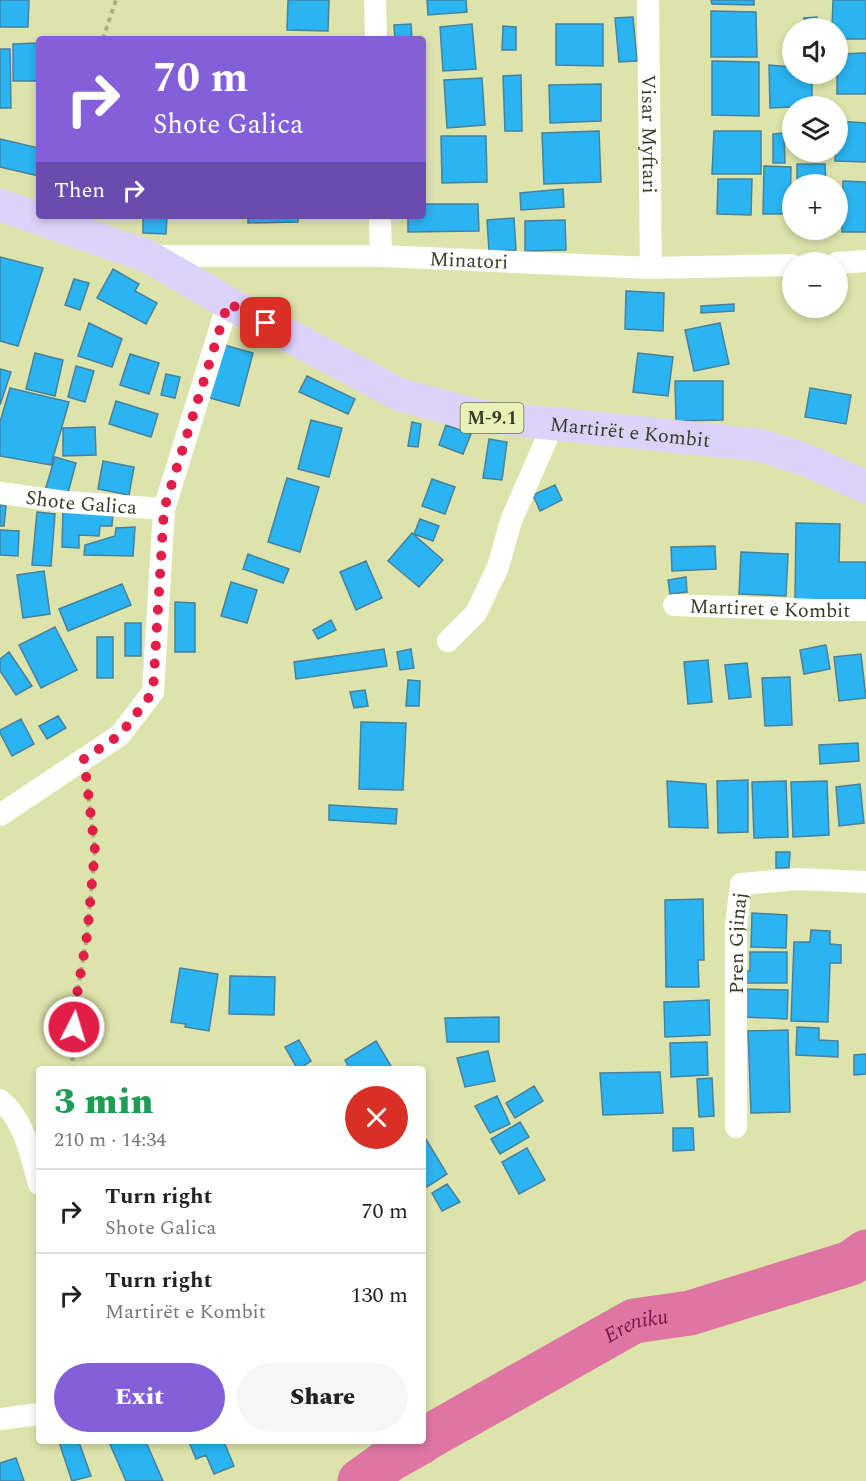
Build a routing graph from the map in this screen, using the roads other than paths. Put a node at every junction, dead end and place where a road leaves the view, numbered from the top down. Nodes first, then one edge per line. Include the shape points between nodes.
1 (375, 0) edge
2 (648, 0) edge
3 (375, 36) edge
4 (0, 206) edge
5 (36, 214) edge
6 (57, 219) edge
7 (380, 219) edge
8 (97, 228) edge
9 (147, 256) junction
10 (381, 256) junction
11 (866, 261) edge
12 (848, 262) edge
13 (782, 265) edge
14 (651, 268) junction
15 (228, 303) junction
16 (553, 424) junction
17 (866, 487) edge
18 (0, 493) edge
19 (164, 509) junction
20 (674, 605) dead end
21 (866, 610) edge
22 (448, 641) dead end
23 (0, 815) edge
24 (866, 882) edge
25 (0, 1100) edge
26 (736, 1127) dead end
27 (36, 1174) edge
28 (36, 1414) edge
29 (0, 1419) edge

1 - 3 street
2 - 14 street, Visar Myftari
4 - 5 main road, Martirët e Kombit / M-9.1
6 - 8 main road, Martirët e Kombit / M-9.1
7 - 10 street
8 - 9 main road, Martirët e Kombit / M-9.1
9 - 10 street, Minatori
9 - 15 main road, Martirët e Kombit / M-9.1
10 - 14 street, Minatori
11 - 12 street
13 - 14 street, Minatori
15 - 16 main road, Martirët e Kombit / M-9.1 via 398,394 478,416
15 - 19 street, Shote Galica
16 - 17 main road, Martirët e Kombit / M-9.1 via 759,445 806,460
16 - 22 street via 512,520 498,567 476,613
18 - 19 street, Shote Galica
19 - 23 street, Shote Galica via 153,692 120,735
20 - 21 street, Martiret e Kombit
24 - 26 street, Pren Gjinaj via 798,879 741,884 736,926
25 - 27 street via 23,1131
28 - 29 street

